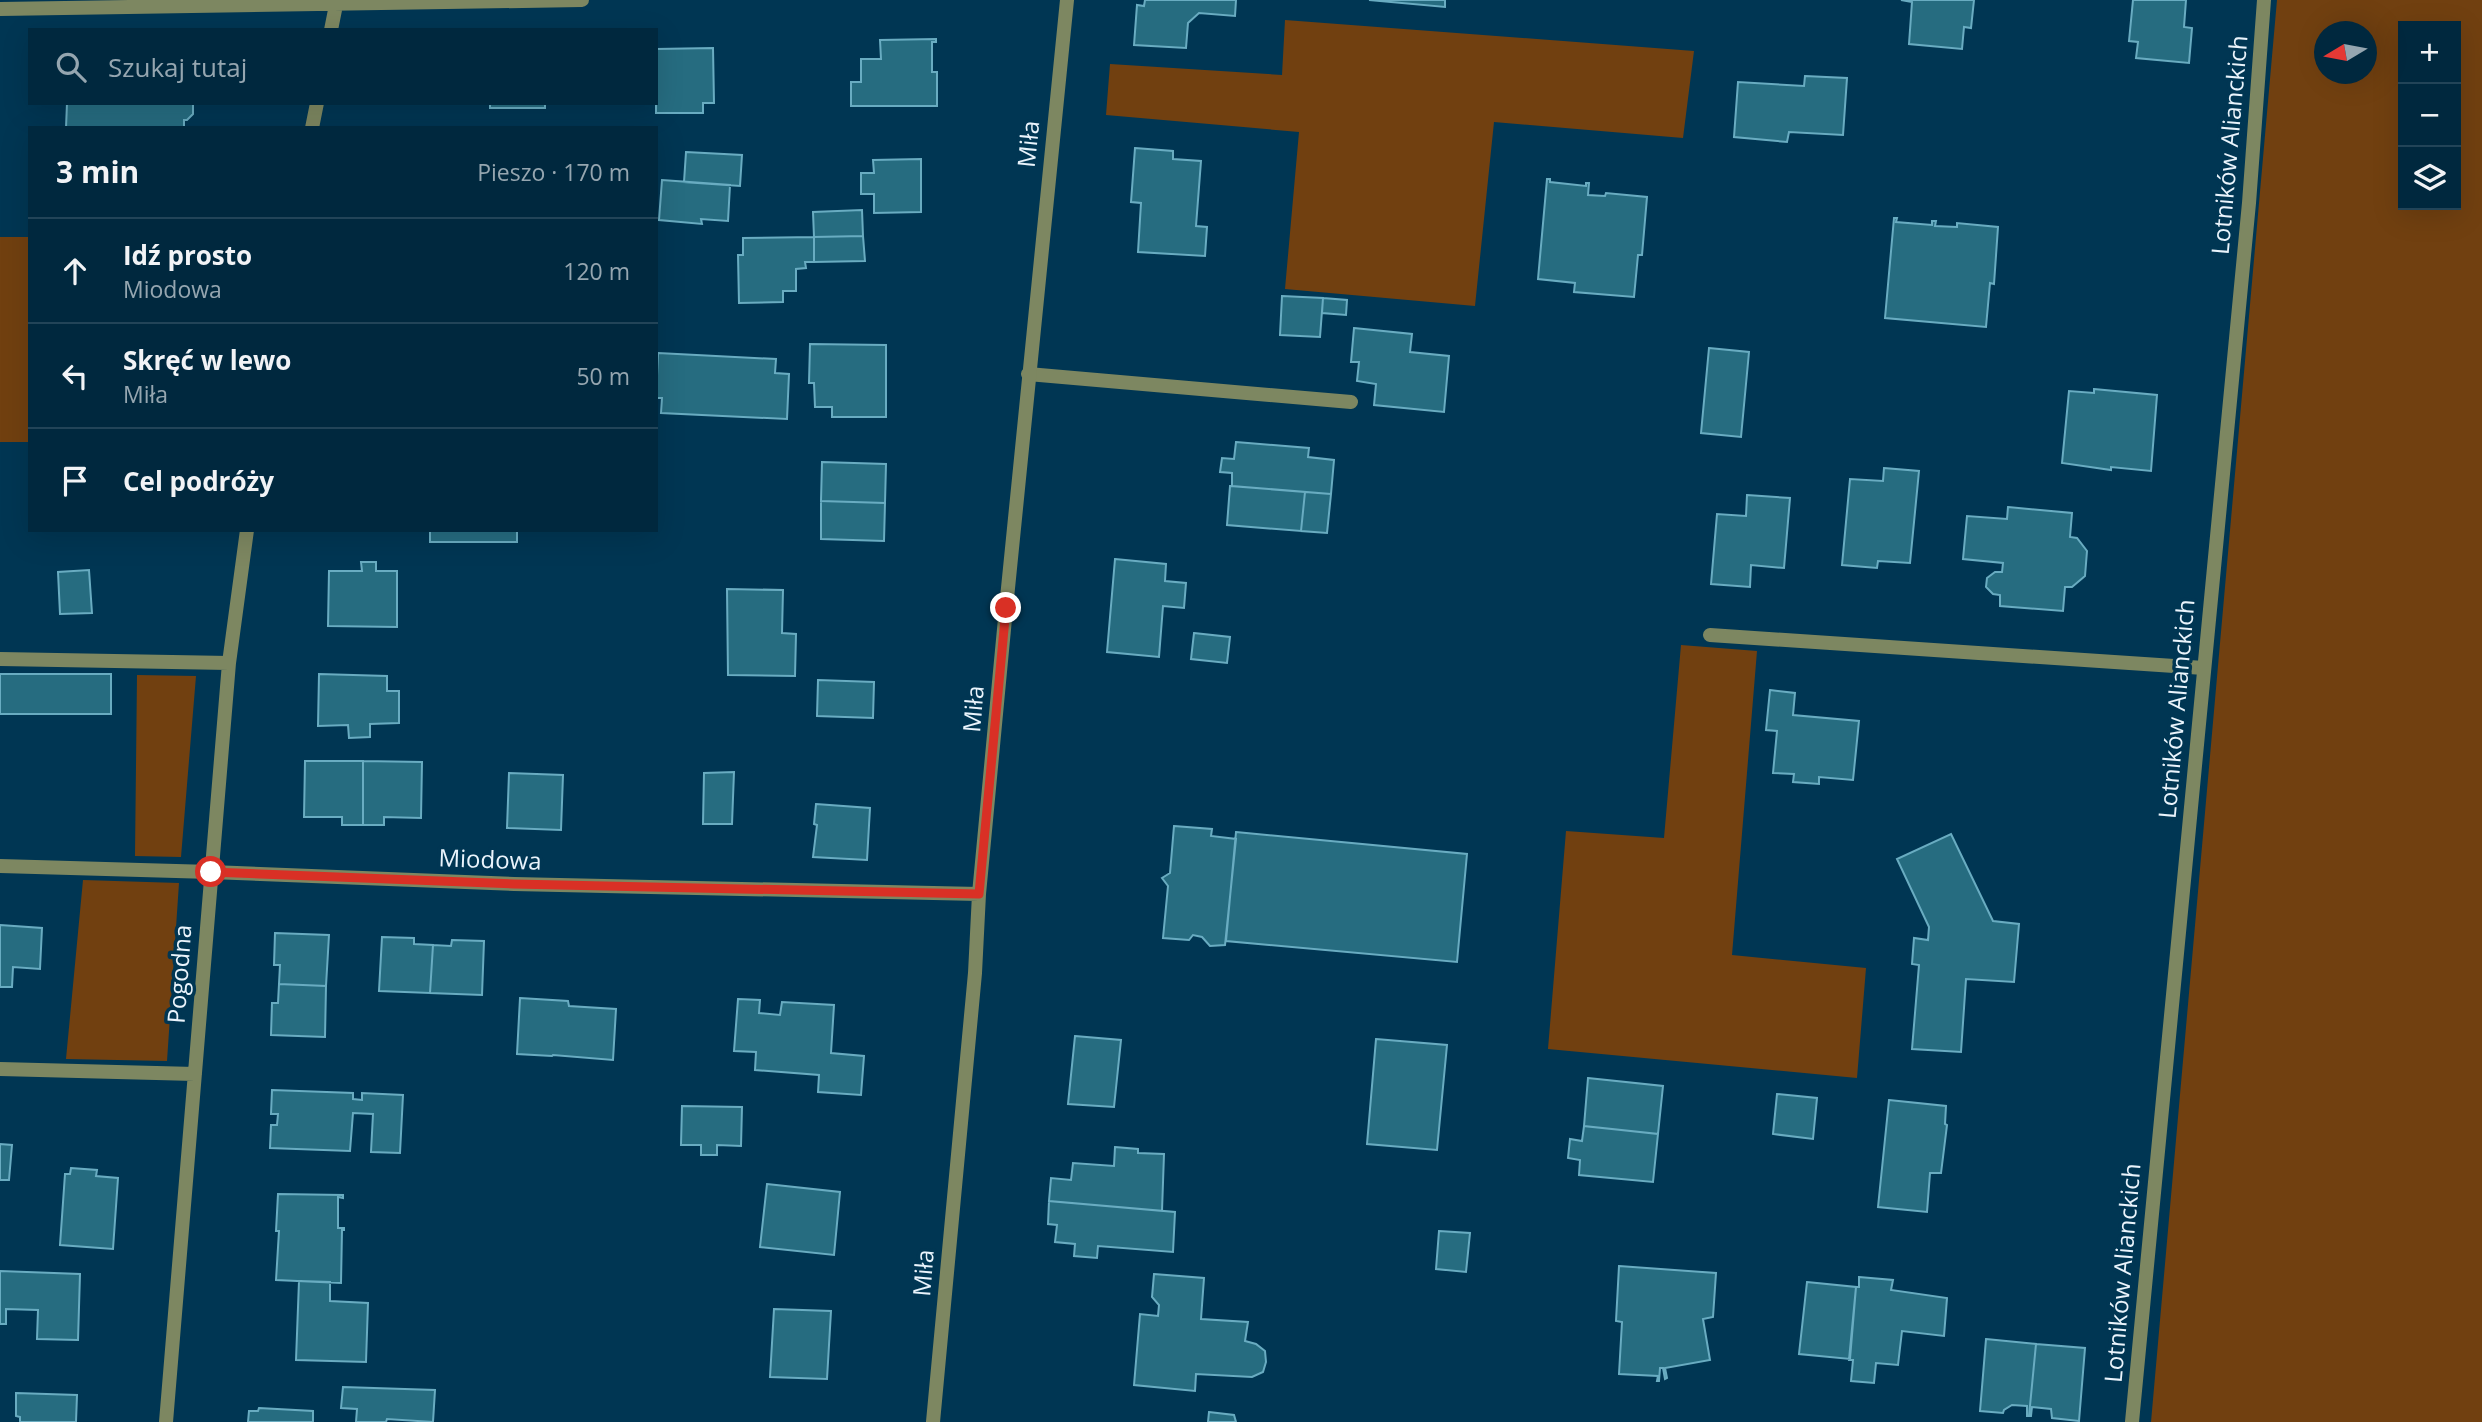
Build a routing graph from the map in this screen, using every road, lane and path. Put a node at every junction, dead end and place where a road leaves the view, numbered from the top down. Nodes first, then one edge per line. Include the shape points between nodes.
1 (582, 0) edge
2 (1067, 0) edge
3 (2264, 0) edge
4 (336, 2) edge
5 (0, 9) edge
6 (331, 28) edge
7 (317, 105) edge
8 (312, 126) edge
9 (1028, 374) junction
10 (1351, 402) dead end
11 (247, 532) edge
12 (1710, 635) dead end
13 (0, 659) edge
14 (229, 663) junction
15 (2204, 668) junction
16 (0, 866) edge
17 (211, 872) junction
18 (979, 894) junction
19 (0, 1069) edge
20 (195, 1074) junction
21 (166, 1422) edge
22 (933, 1422) edge
23 (2132, 1422) edge

1 - 4 street
2 - 9 street, Miła
3 - 15 street, Lotników Alianckich
4 - 5 street
4 - 6 street
7 - 8 street
9 - 10 street
9 - 18 street, Miła
11 - 14 street, Pogodna
12 - 15 street
13 - 14 street
14 - 17 street, Pogodna
15 - 23 street, Lotników Alianckich
16 - 17 street, Miodowa
17 - 18 street, Miodowa
17 - 20 street, Pogodna
18 - 22 street, Miła
19 - 20 street
20 - 21 street, Pogodna

